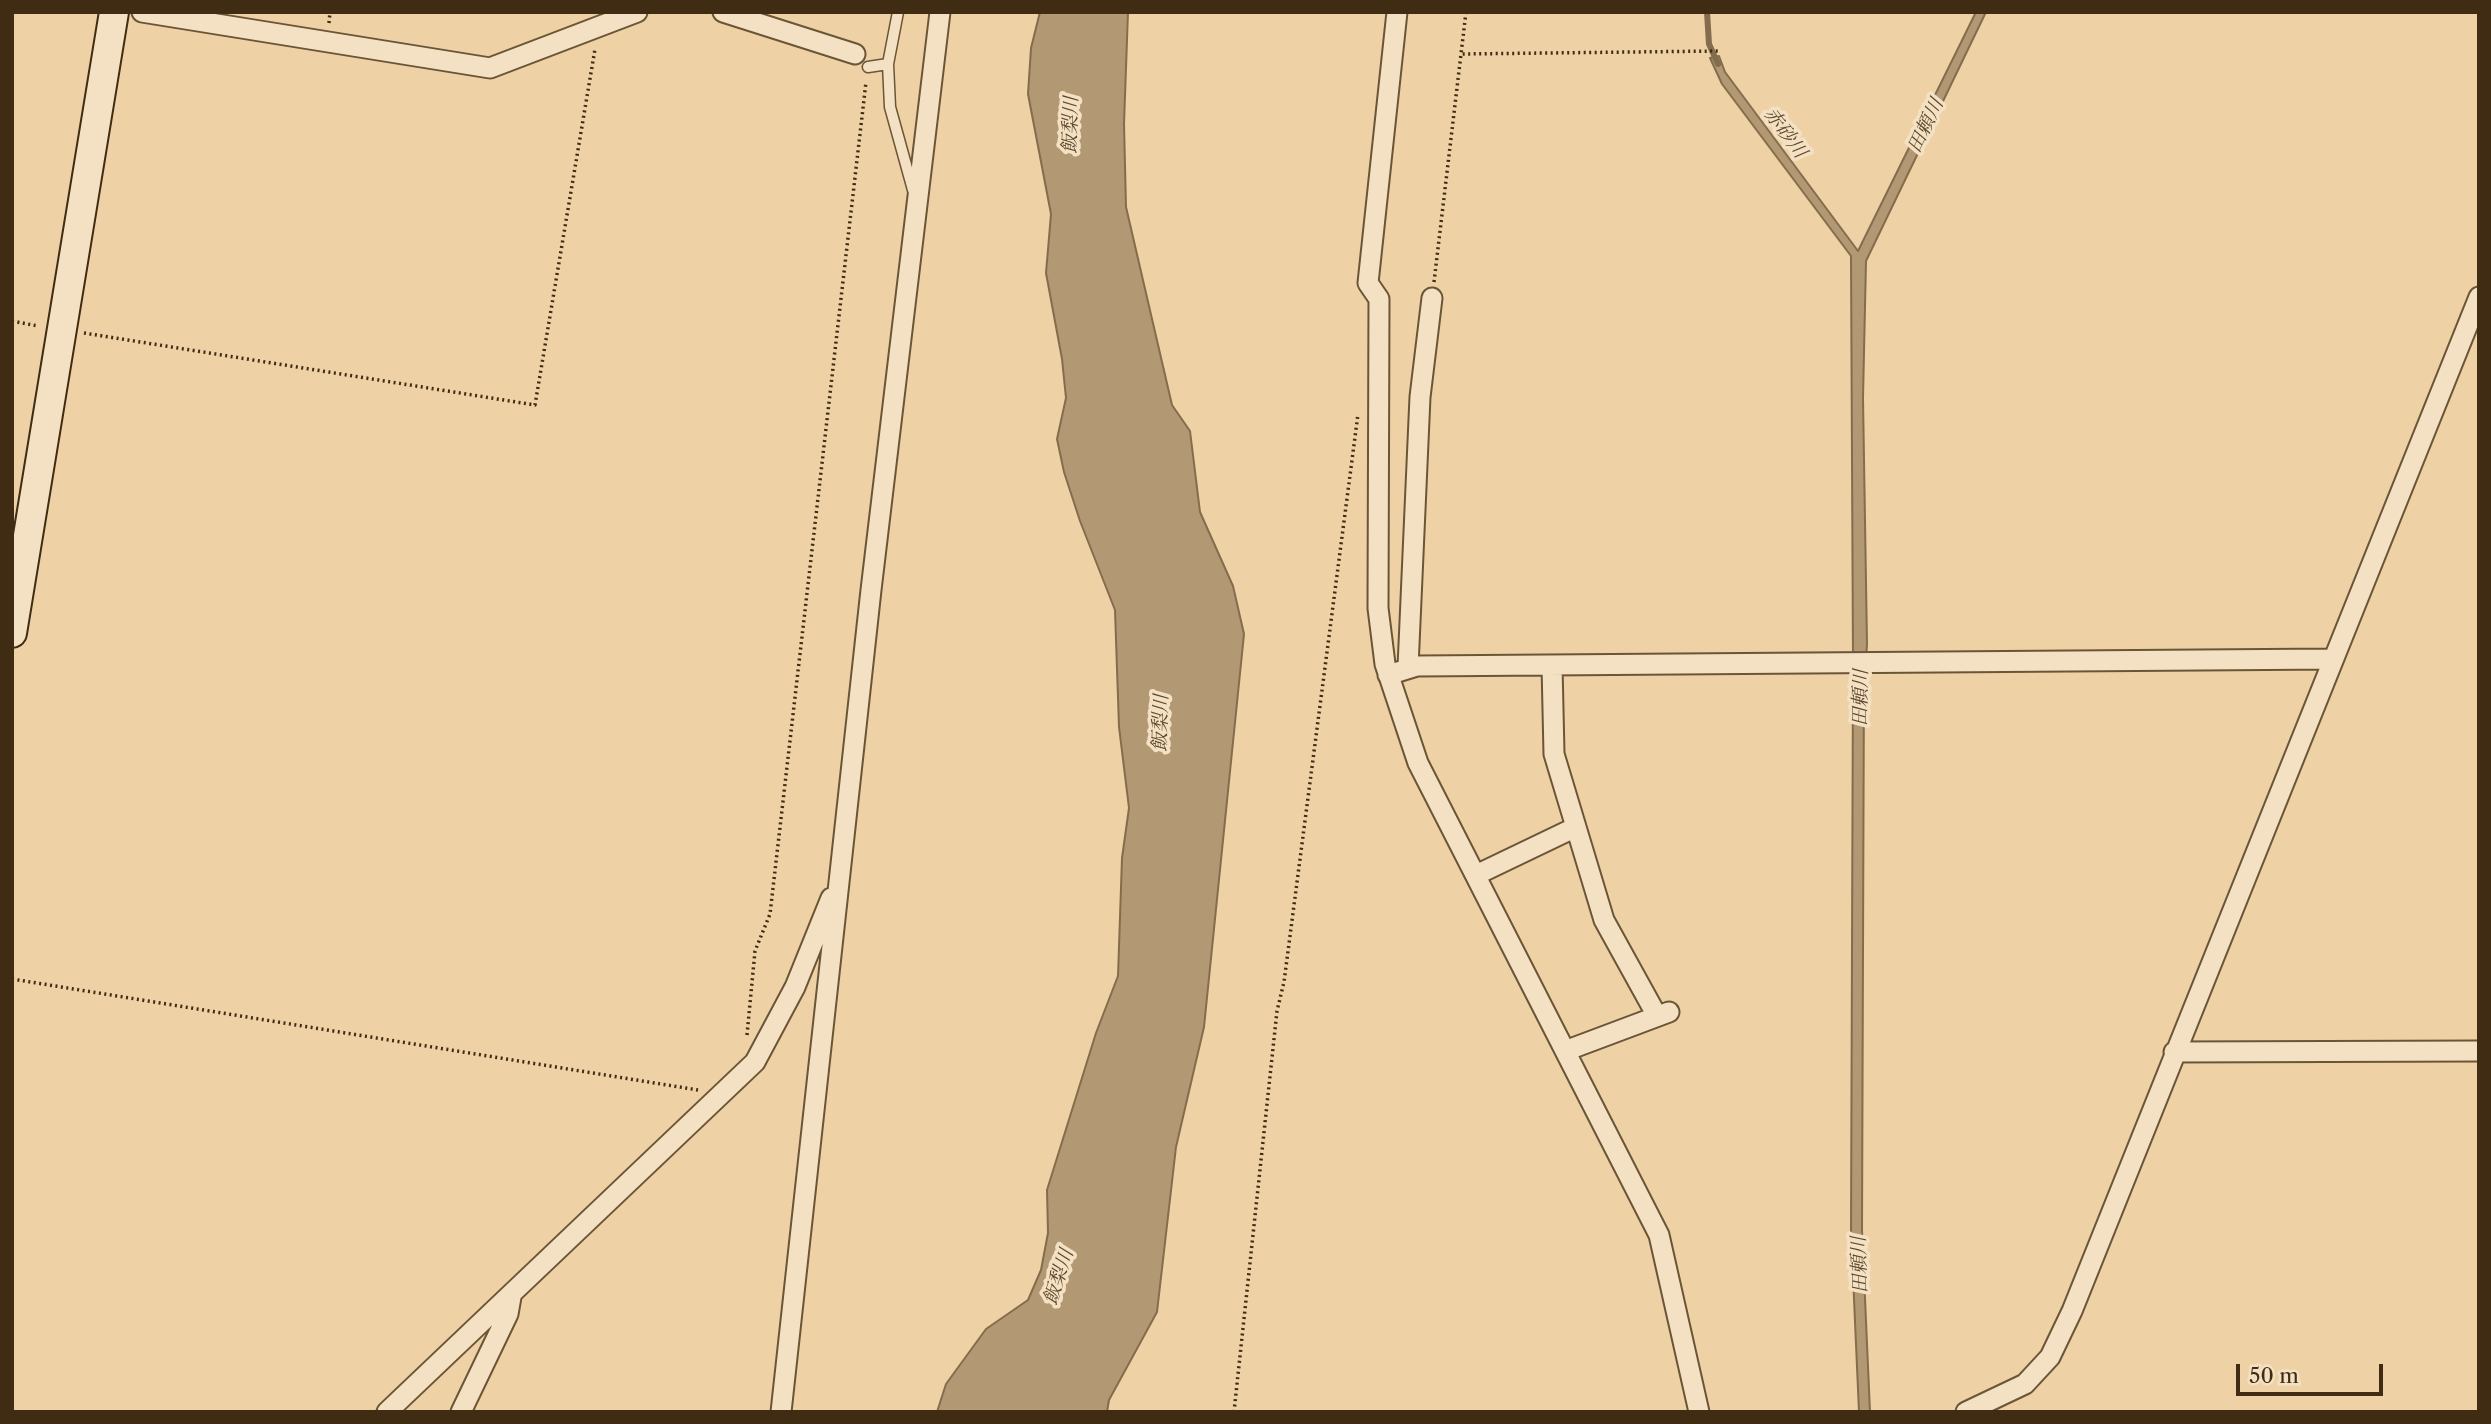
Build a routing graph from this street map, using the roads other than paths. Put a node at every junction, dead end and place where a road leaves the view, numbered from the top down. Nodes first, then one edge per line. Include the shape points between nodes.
1 (114, 12) edge
2 (142, 12) edge
3 (637, 12) edge
4 (723, 12) edge
5 (898, 12) edge
6 (940, 12) edge
7 (1397, 12) edge
8 (872, 64) junction
9 (917, 202) junction
10 (2479, 297) edge
11 (1432, 298) road end
12 (12, 633) edge
13 (2331, 659) junction
14 (1552, 665) junction
15 (1408, 667) junction
16 (1388, 675) junction
17 (1576, 827) junction
18 (841, 871) junction
19 (1475, 875) junction
20 (1565, 1051) junction
21 (2479, 1051) edge
22 (2174, 1052) junction
23 (511, 1296) junction
24 (387, 1412) edge
25 (461, 1412) edge
26 (781, 1412) edge
27 (1699, 1412) edge
28 (1966, 1412) edge

1 - 12 street
2 - 3 street via 490,68
4 - 8 street
5 - 8 lane
6 - 9 street
7 - 16 street via 1368,283 1379,299 1378,608
8 - 9 lane via 890,107
9 - 18 street
10 - 13 street
11 - 15 street via 1420,397
13 - 14 street
13 - 22 street
14 - 15 street
14 - 17 street via 1554,754
15 - 16 street
16 - 19 street via 1418,763
17 - 19 street
17 - 20 street via 1609,931 1664,1014
18 - 23 street via 795,987 755,1062
18 - 26 street
19 - 20 street
20 - 27 street via 1663,1246
21 - 22 street
22 - 28 street via 2050,1357 2025,1384
23 - 24 street
23 - 25 street via 508,1314

